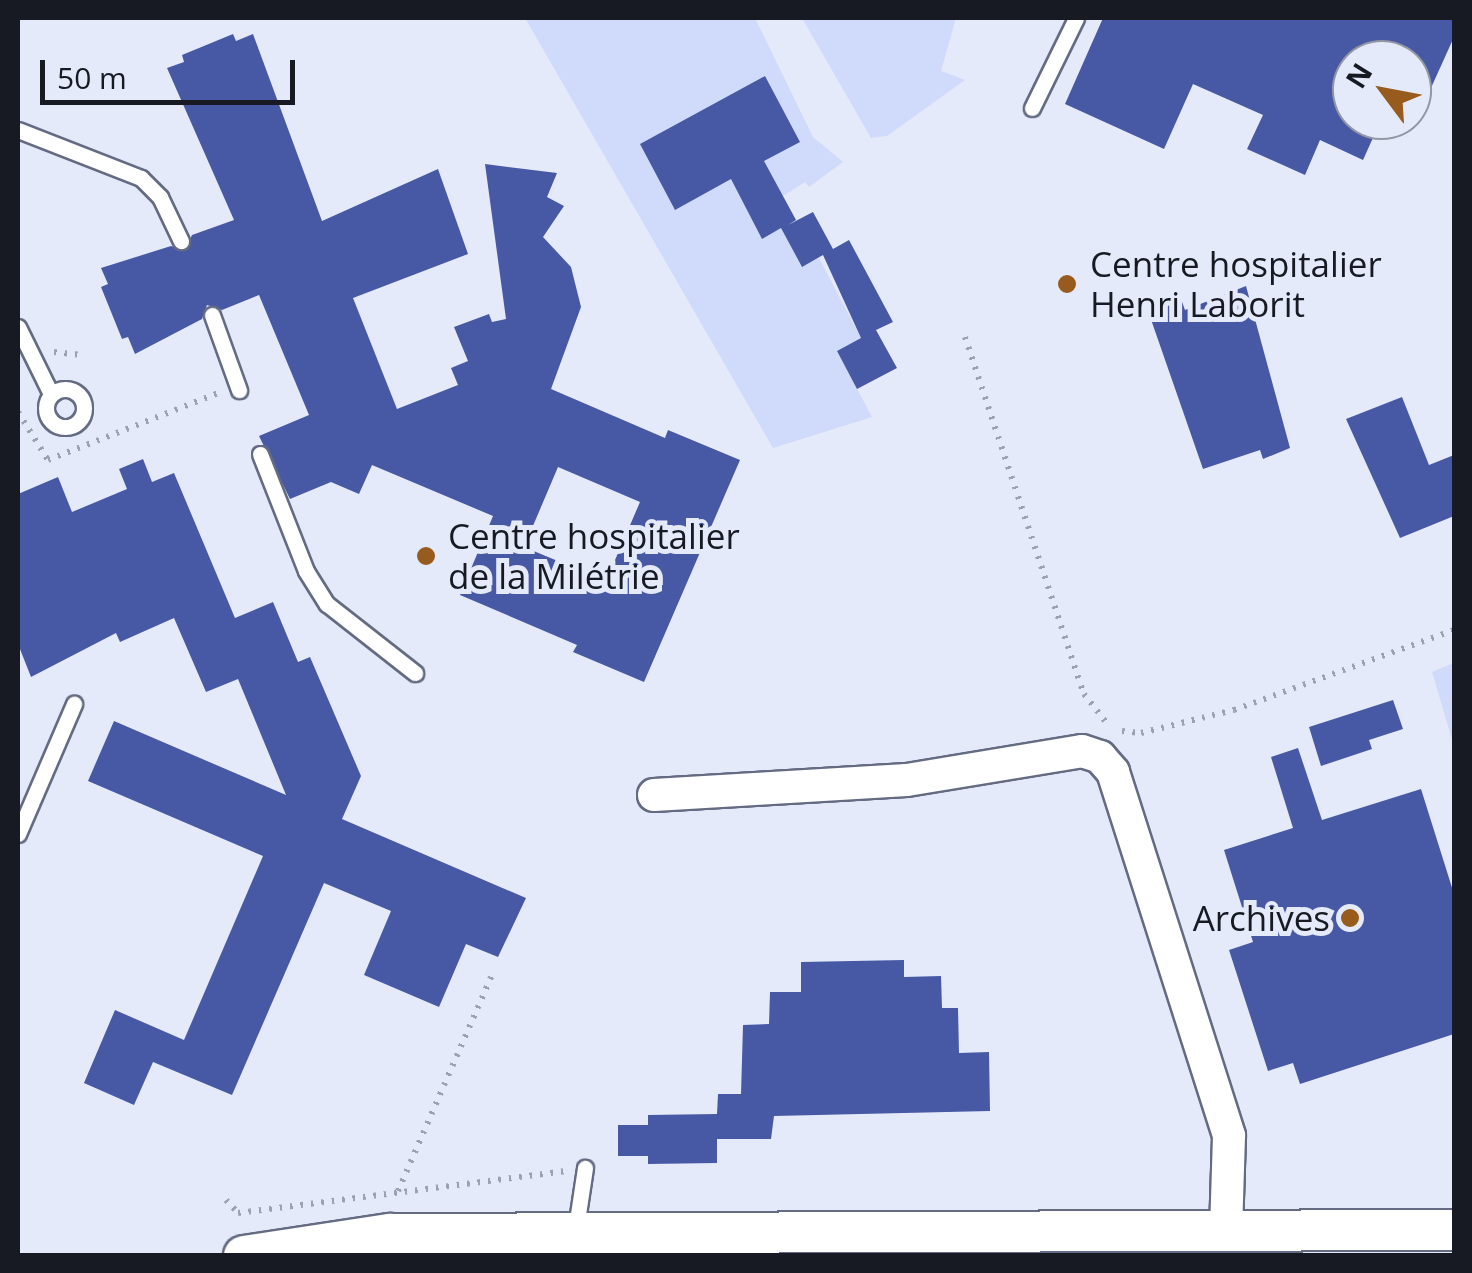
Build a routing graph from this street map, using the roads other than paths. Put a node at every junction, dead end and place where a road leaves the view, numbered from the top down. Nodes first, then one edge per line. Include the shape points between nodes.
1 (1076, 18) edge
2 (1032, 108) dead end
3 (18, 130) edge
4 (181, 242) dead end
5 (212, 315) dead end
6 (18, 327) edge
7 (231, 390) road end
8 (51, 394) dead end
9 (260, 454) dead end
10 (415, 673) dead end
11 (74, 704) dead end
12 (654, 795) dead end
13 (18, 834) edge
14 (586, 1168) road end
15 (1226, 1229) junction
16 (1454, 1230) edge
17 (1275, 1242) edge
18 (593, 1243) edge
19 (1014, 1243) edge
20 (244, 1256) edge

1 - 2 lane
3 - 4 lane via 141,178 160,197
5 - 7 lane
6 - 8 lane
9 - 10 lane via 306,571 327,604
11 - 13 lane
12 - 15 street via 907,780 1082,751 1100,757 1113,772 1229,1136
14 - 18 lane
15 - 17 street
15 - 19 street
16 - 17 street
18 - 19 street
18 - 20 street via 390,1234

